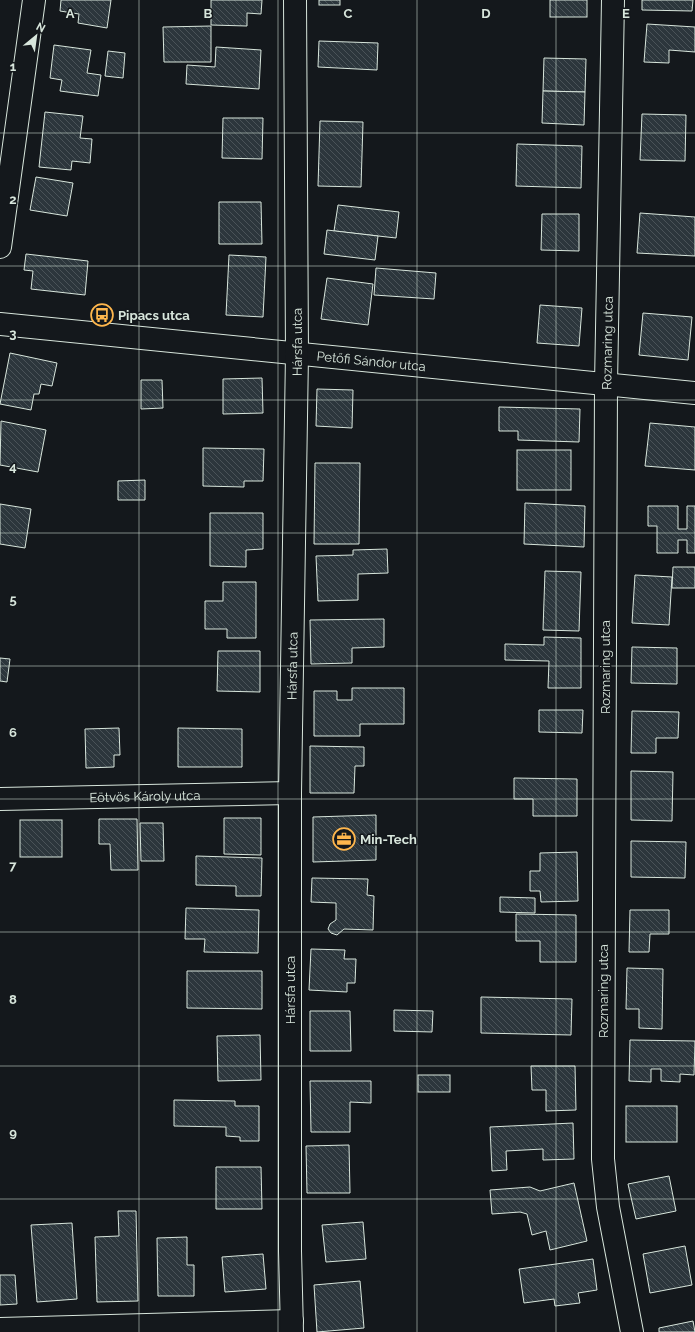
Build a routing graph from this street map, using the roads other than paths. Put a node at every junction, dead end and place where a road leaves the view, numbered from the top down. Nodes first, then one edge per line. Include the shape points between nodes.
1 (34, 0) edge
2 (295, 0) edge
3 (613, 0) edge
4 (0, 247) edge
5 (0, 324) edge
6 (297, 354) junction
7 (606, 384) junction
8 (695, 393) edge
9 (290, 793) junction
10 (0, 799) edge
11 (292, 1326) edge
12 (0, 1329) edge
13 (632, 1332) edge

1 - 4 street
2 - 6 street, Hársfa utca
3 - 7 street, Rozmaring utca
5 - 6 street, Petőfi Sándor utca
6 - 7 street, Petőfi Sándor utca
6 - 9 street, Hársfa utca
7 - 8 street, Petőfi Sándor utca
7 - 13 street, Rozmaring utca via 603,1159 608,1206
9 - 10 street, Eötvös Károly utca
9 - 11 street, Hársfa utca
11 - 12 street

